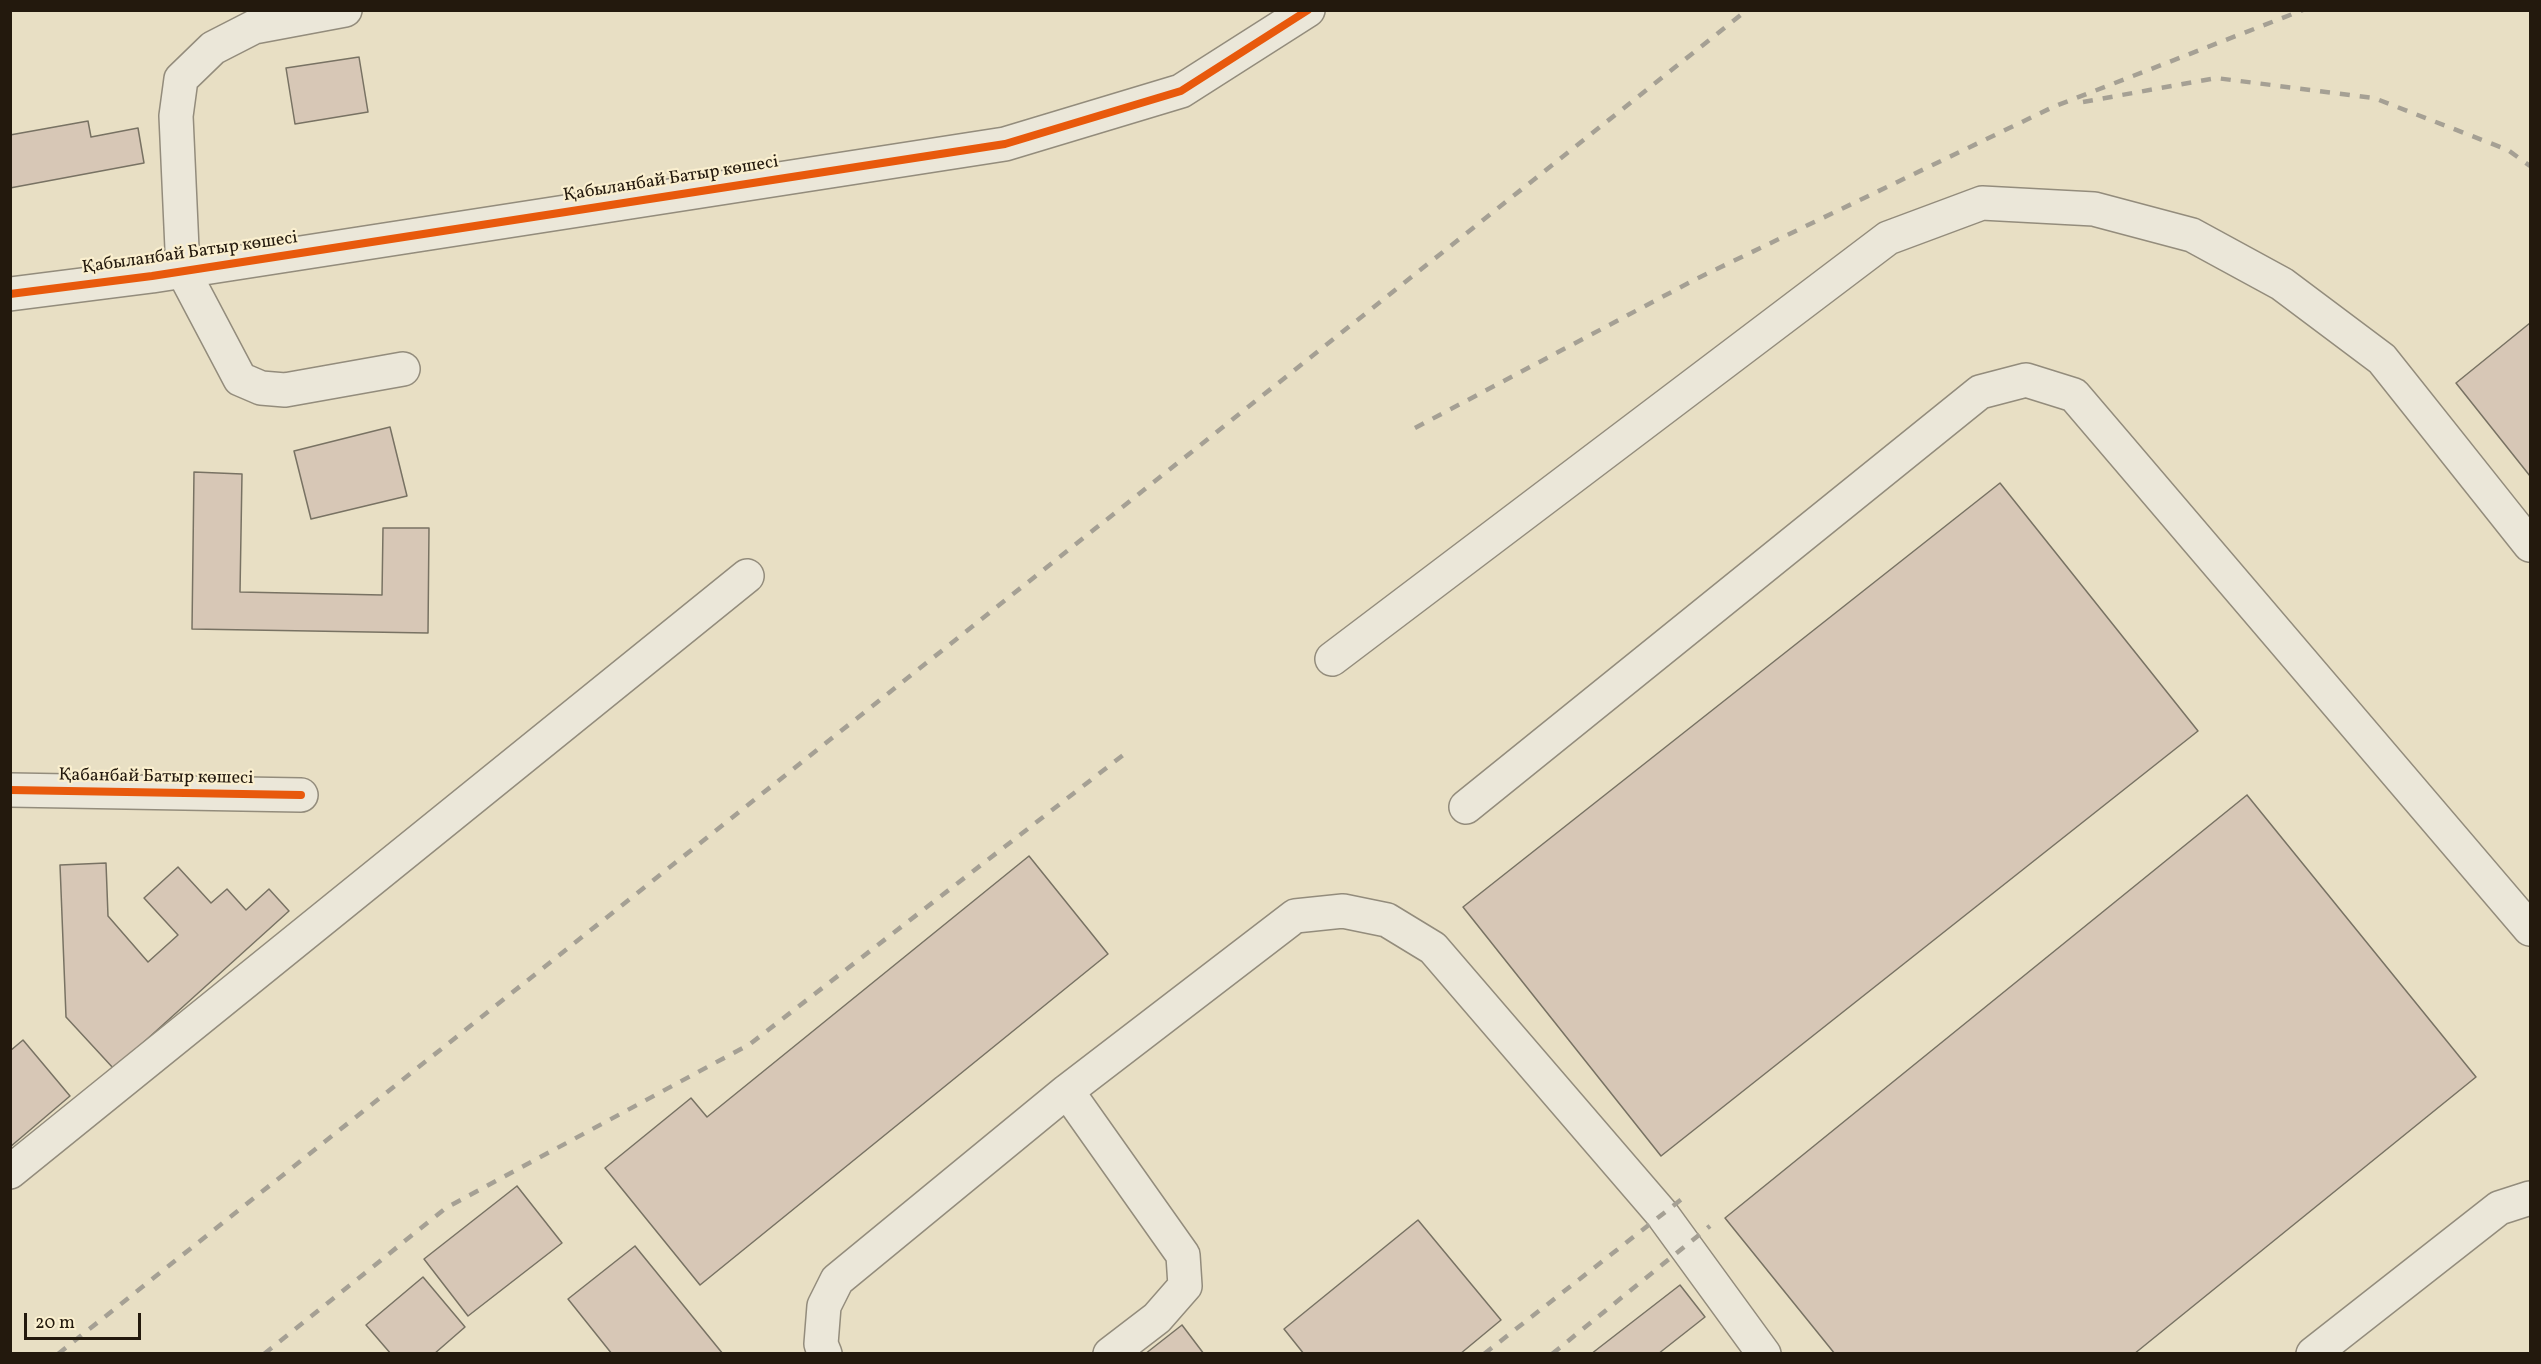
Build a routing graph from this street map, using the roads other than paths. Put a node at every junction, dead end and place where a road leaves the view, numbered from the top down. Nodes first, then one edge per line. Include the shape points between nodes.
1 (345, 10) edge
2 (1308, 10) edge
3 (183, 271) junction
4 (10, 294) edge
5 (403, 369) dead end
6 (2530, 544) edge
7 (747, 576) dead end
8 (1332, 659) dead end
9 (10, 790) edge
10 (301, 795) dead end
11 (1466, 807) dead end
12 (2530, 929) edge
13 (1067, 1091) junction
14 (10, 1172) edge
15 (2530, 1198) edge
16 (825, 1353) edge
17 (1110, 1353) edge
18 (1764, 1353) edge
19 (2313, 1353) edge

1 - 3 street via 254,27 213,48 181,79 176,116
2 - 3 street, Қабыланбай Батыр көшесі via 1181,91 1005,144
3 - 4 street, Қабыланбай Батыр көшесі
3 - 5 street via 240,379 261,388 285,390
6 - 8 street via 2382,359 2282,284 2192,235 2094,208 1982,203 1888,238
7 - 14 street
9 - 10 street, Қабанбай Батыр көшесі
11 - 12 street via 1980,392 2026,380 2074,395
13 - 16 street via 837,1280 824,1306 821,1344
13 - 17 street via 1183,1255 1185,1286 1157,1318
13 - 18 street via 1295,916 1343,911 1387,920 1433,948 1662,1214
15 - 19 street via 2499,1208

